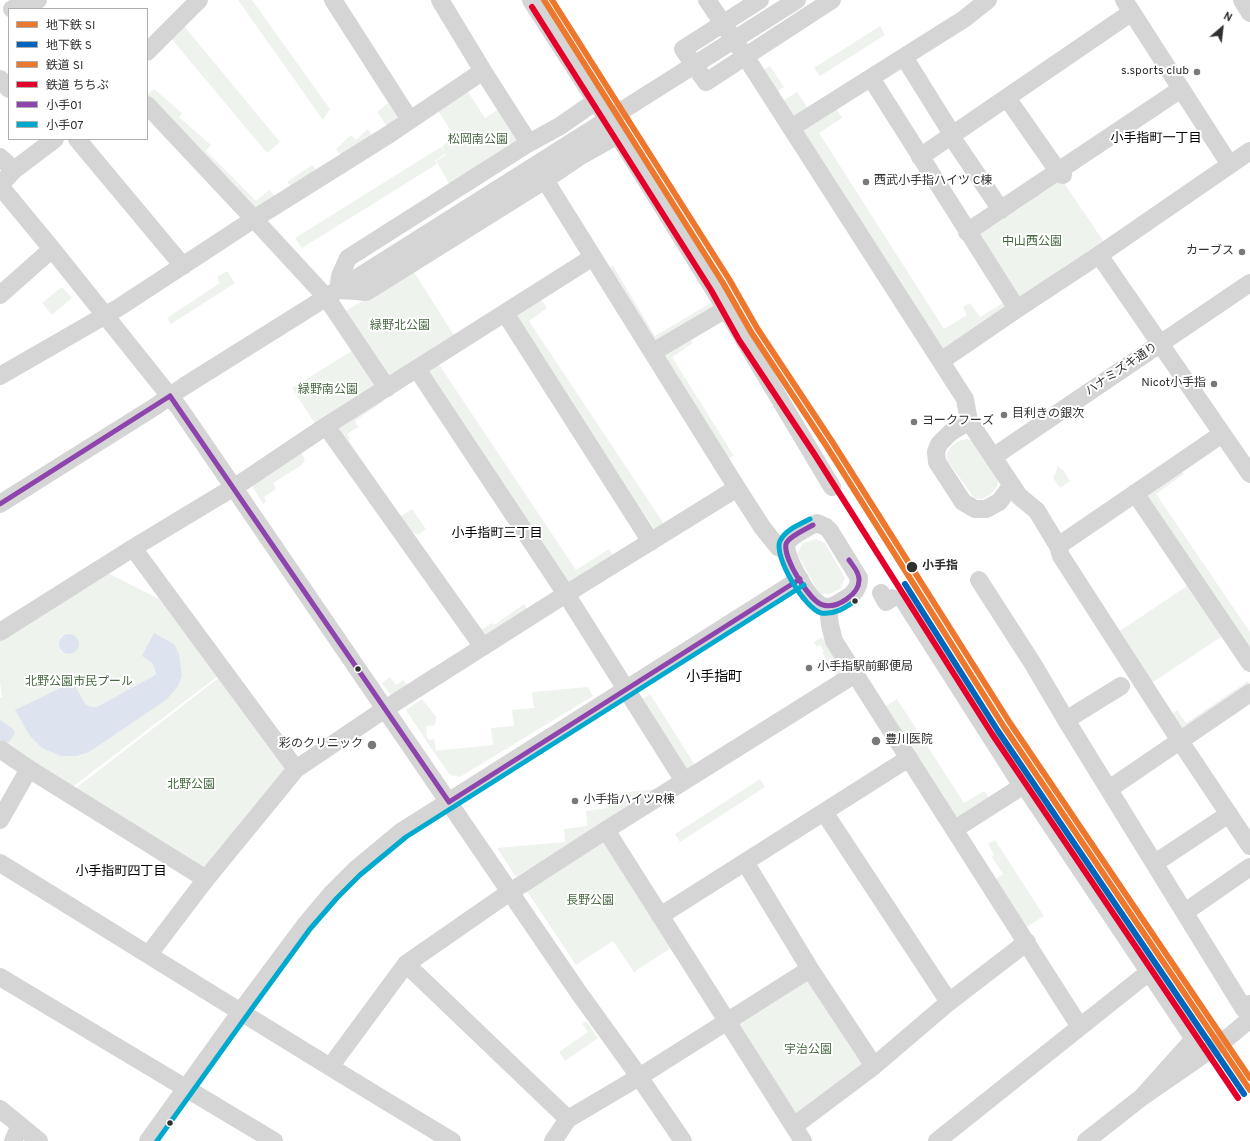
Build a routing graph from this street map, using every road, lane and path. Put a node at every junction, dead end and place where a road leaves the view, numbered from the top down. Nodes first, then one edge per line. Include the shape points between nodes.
1 (38, 0) edge
2 (199, 0) edge
3 (333, 0) edge
4 (440, 0) edge
5 (531, 0) edge
6 (707, 0) edge
7 (760, 0) edge
8 (832, 0) edge
9 (988, 0) edge
10 (1242, 0) edge
11 (793, 2) edge
12 (970, 6) edge
13 (1128, 6) edge
14 (15, 8) edge
15 (1250, 13) edge
16 (723, 24) junction
17 (148, 51) edge
18 (745, 56) junction
19 (904, 57) junction
20 (483, 72) junction
21 (871, 78) junction
22 (0, 79) edge
23 (8, 88) edge
24 (1181, 89) junction
25 (1007, 98) junction
26 (596, 101) junction
27 (148, 106) edge
28 (410, 120) junction
29 (791, 128) junction
30 (952, 135) junction
31 (618, 136) junction
32 (53, 140) edge
33 (78, 140) edge
34 (529, 143) junction
35 (1250, 151) edge
36 (0, 157) edge
37 (920, 157) junction
38 (1230, 165) junction
39 (14, 170) junction
40 (1061, 173) junction
41 (545, 180) junction
42 (0, 186) edge
43 (1001, 210) junction
44 (254, 219) junction
45 (967, 232) junction
46 (52, 249) junction
47 (1099, 254) junction
48 (593, 257) junction
49 (183, 266) junction
50 (1248, 289) edge
51 (332, 294) junction
52 (0, 295) edge
53 (726, 309) junction
54 (1017, 309) junction
55 (505, 313) junction
56 (106, 316) junction
57 (1161, 344) junction
58 (652, 352) junction
59 (941, 361) junction
60 (417, 368) junction
61 (0, 376) edge
62 (387, 388) junction
63 (170, 396) junction
64 (969, 421) junction
65 (326, 426) junction
66 (1222, 434) junction
67 (993, 457) junction
68 (1250, 474) edge
69 (1012, 485) junction
70 (832, 487) dead end
71 (233, 488) junction
72 (738, 488) junction
73 (1135, 493) junction
74 (0, 504) edge
75 (651, 542) junction
76 (1058, 546) junction
77 (133, 548) junction
78 (786, 551) junction
79 (800, 579) junction
80 (980, 580) dead end
81 (566, 594) junction
82 (892, 597) dead end
83 (828, 607) junction
84 (0, 632) edge
85 (483, 647) junction
86 (1250, 663) edge
87 (854, 674) junction
88 (1121, 686) dead end
89 (626, 689) junction
90 (1250, 693) edge
91 (385, 709) junction
92 (1066, 720) junction
93 (1180, 741) junction
94 (0, 749) edge
95 (909, 758) junction
96 (29, 769) junction
97 (296, 769) junction
98 (684, 781) junction
99 (1022, 786) junction
100 (1109, 789) junction
101 (449, 802) junction
102 (824, 812) junction
103 (1229, 814) junction
104 (0, 820) edge
105 (955, 829) junction
106 (606, 830) junction
107 (1250, 846) edge
108 (745, 862) junction
109 (0, 863) edge
110 (1155, 864) junction
111 (1250, 867) edge
112 (206, 879) junction
113 (511, 892) junction
114 (1185, 912) junction
115 (660, 916) junction
116 (1027, 942) junction
117 (149, 954) junction
118 (406, 964) junction
119 (810, 969) junction
120 (1149, 972) junction
121 (0, 977) edge
122 (950, 1002) junction
123 (1250, 1004) edge
124 (241, 1011) junction
125 (1250, 1019) edge
126 (726, 1021) junction
127 (1080, 1027) junction
128 (874, 1066) junction
129 (330, 1068) junction
130 (639, 1077) junction
131 (186, 1089) junction
132 (1142, 1097) junction
133 (0, 1109) edge
134 (568, 1119) junction
135 (16, 1133) edge
136 (799, 1134) edge
137 (1090, 1140) edge
138 (39, 1141) edge
139 (148, 1141) edge
140 (274, 1141) edge
141 (452, 1141) edge
142 (553, 1141) edge
143 (683, 1141) edge
144 (937, 1141) edge

1 - 14 street
2 - 17 street
3 - 28 street
4 - 20 street
5 - 26 street
6 - 16 street
7 - 16 street
8 - 18 street
9 - 12 street
10 - 15 street
11 - 51 street
12 - 19 street
13 - 24 street
13 - 25 street
16 - 18 street
16 - 18 street via 683,49 706,82
18 - 29 street
19 - 21 street
19 - 30 street
20 - 28 street
20 - 34 street
21 - 29 street
21 - 37 street
22 - 23 street
24 - 38 street
24 - 40 street
25 - 30 street
25 - 40 street
26 - 31 street
26 - 34 street via 560,126
27 - 44 street
28 - 44 street
29 - 59 street
30 - 37 street
30 - 43 street
31 - 41 street
31 - 53 street
32 - 39 street
33 - 49 street
34 - 51 street via 348,258
35 - 38 street
36 - 39 street
37 - 45 street
38 - 47 street
39 - 42 street
40 - 43 street
41 - 48 street
41 - 51 street via 366,292
42 - 46 street
43 - 45 street
44 - 49 street
44 - 51 street
45 - 54 street
46 - 52 street
46 - 56 street
47 - 54 street
47 - 57 street
48 - 55 street
48 - 58 street
49 - 56 street
50 - 57 street, ハナミズキ通り
51 - 62 street
51 - 63 street
53 - 58 street
53 - 70 street
54 - 59 street
55 - 60 street
55 - 75 street
56 - 61 street
56 - 63 street
57 - 66 street
57 - 67 street, ハナミズキ通り
58 - 72 street
59 - 64 street via 965,399
60 - 62 street
60 - 81 street
62 - 65 street
63 - 71 street
63 - 74 street
64 - 67 street
64 - 69 street via 951,432 939,444 936,452 937,462 963,502 975,509 986,509 999,502
65 - 71 street
65 - 85 street
66 - 68 street
66 - 73 street
67 - 69 street
69 - 76 street via 1019,496 1037,511
71 - 77 street
71 - 91 street
72 - 75 street
72 - 78 street via 762,527 778,547
73 - 76 street
73 - 86 street
75 - 81 street
76 - 93 street via 1061,556
77 - 84 street
77 - 97 street
78 - 79 street
78 - 83 street via 786,544 813,524 818,523 830,531 859,578 859,586 851,595
79 - 83 street via 812,598 820,605
79 - 89 street
80 - 92 street via 1034,664
81 - 85 street
81 - 89 street
82 - 99 street
83 - 87 street via 834,641
85 - 91 street
87 - 95 street
87 - 98 street
88 - 92 street
89 - 98 street
89 - 101 street
90 - 93 street
91 - 97 street
91 - 101 street
92 - 100 street
93 - 100 street
93 - 103 street
94 - 96 street
95 - 102 street
95 - 105 street
96 - 104 street
96 - 112 street
97 - 112 street
98 - 106 street
99 - 105 street
99 - 120 street via 1024,785
100 - 110 street
101 - 113 street
101 - 124 street via 402,831 332,893
102 - 108 street
102 - 122 street
103 - 107 street
103 - 110 street
105 - 116 street
106 - 113 street
106 - 115 street
108 - 115 street
108 - 119 street
109 - 117 street
110 - 114 street
111 - 114 street
112 - 117 street
113 - 118 street
113 - 130 street
114 - 123 street via 1244,1009
115 - 126 street
116 - 122 street
116 - 127 street
117 - 124 street
118 - 129 street
118 - 134 street
119 - 126 street
119 - 128 street
120 - 127 street
120 - 132 street via 1194,1039
121 - 131 street
122 - 128 street
124 - 129 street
124 - 131 street
125 - 132 street via 1230,1036
126 - 130 street
126 - 136 street
127 - 144 street
128 - 136 street
129 - 141 street
130 - 134 street
130 - 143 street
131 - 139 street
131 - 140 street
132 - 137 street
133 - 135 street
134 - 142 street
135 - 138 street

